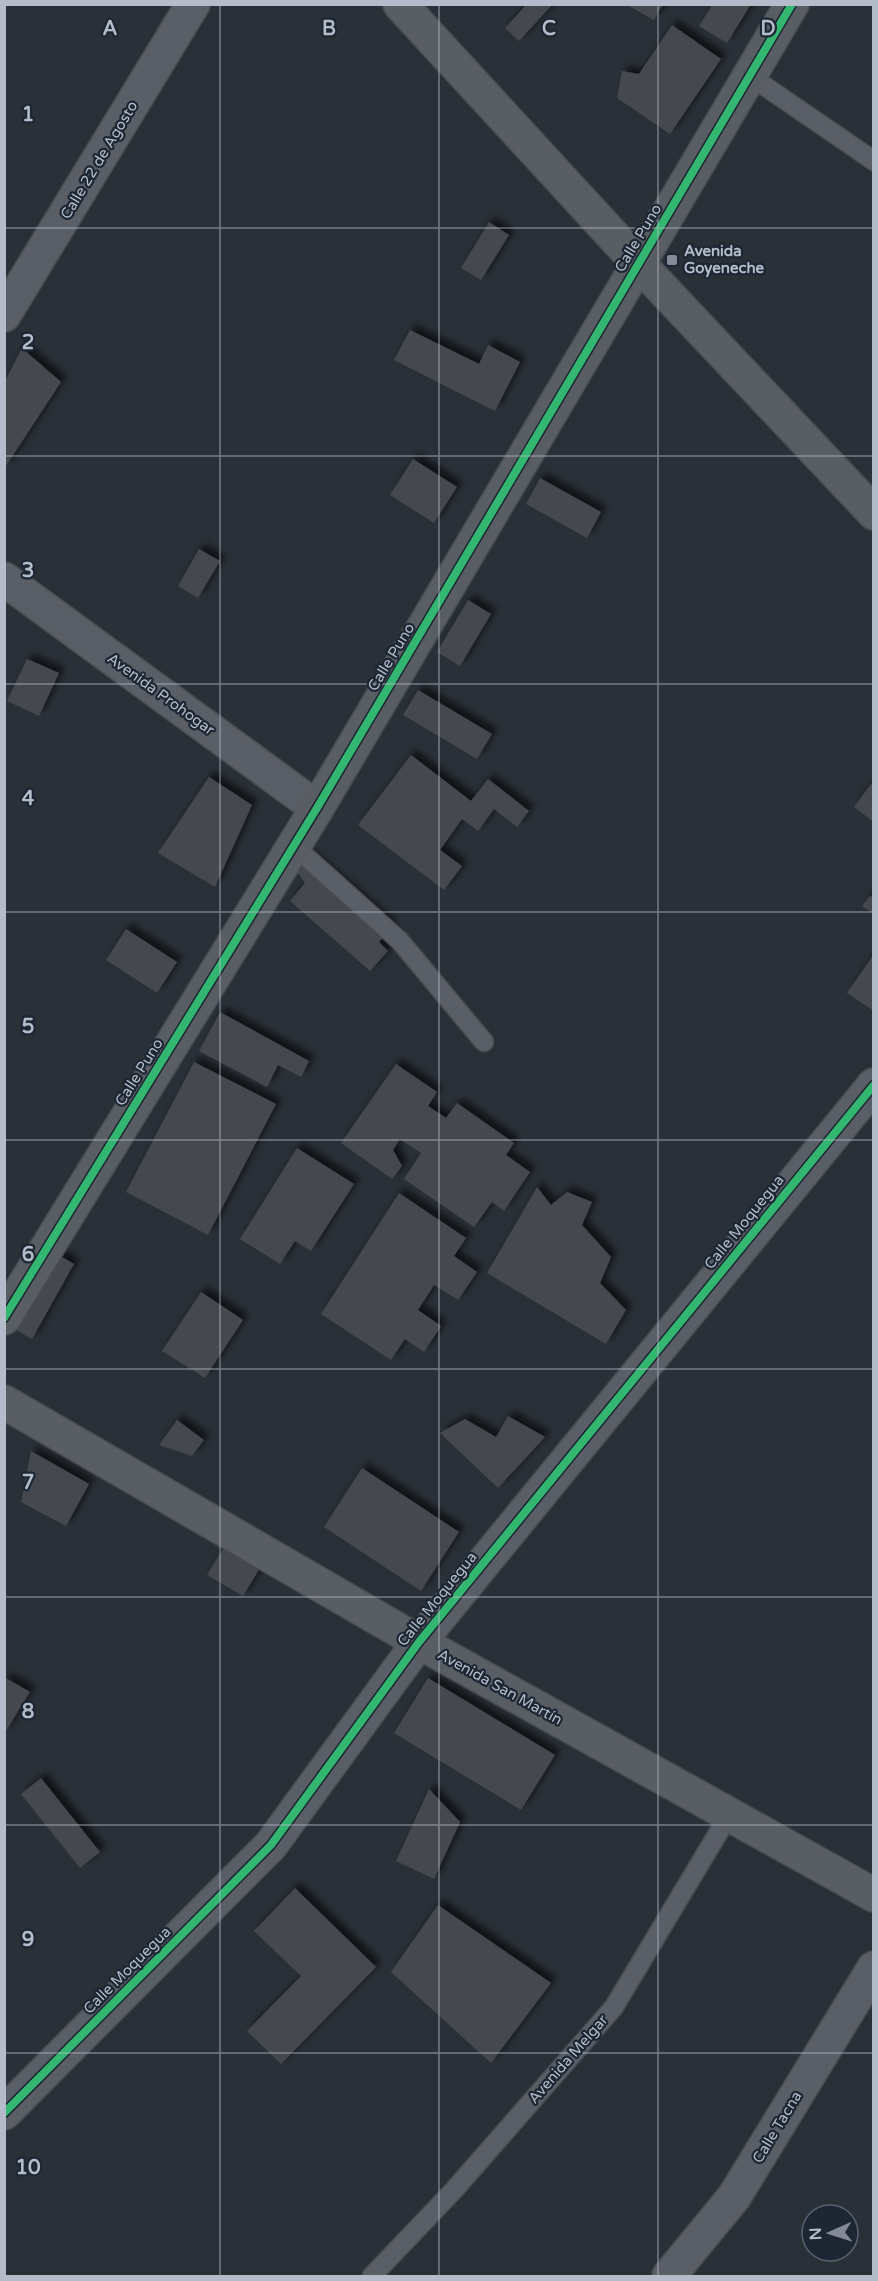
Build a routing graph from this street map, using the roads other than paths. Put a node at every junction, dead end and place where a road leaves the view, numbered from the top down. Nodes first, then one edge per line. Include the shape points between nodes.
1 (193, 4) edge
2 (400, 4) edge
3 (792, 4) edge
4 (750, 76) junction
5 (873, 161) edge
6 (639, 264) junction
7 (4, 315) edge
8 (873, 513) edge
9 (4, 579) edge
10 (317, 808) junction
11 (294, 846) junction
12 (484, 1042) dead end
13 (873, 1084) edge
14 (4, 1318) edge
15 (4, 1402) edge
16 (419, 1642) junction
17 (729, 1815) junction
18 (873, 1895) edge
19 (873, 1968) edge
20 (4, 2114) edge
21 (372, 2277) edge
22 (669, 2277) edge

1 - 7 street, Calle 22 de Agosto
2 - 6 street
3 - 4 street, Calle Puno
4 - 5 lane
4 - 6 street, Calle Puno
6 - 8 street
6 - 10 street, Calle Puno
9 - 10 street, Avenida Prohogar
10 - 11 street, Calle Puno
11 - 12 lane via 400,941
11 - 14 street, Calle Puno
13 - 16 street, Calle Moquegua
15 - 16 street, Avenida San Martín
16 - 17 street, Avenida San Martín
16 - 20 street, Calle Moquegua via 271,1845
17 - 18 street, Avenida San Martín
17 - 21 lane, Avenida Melgar via 614,2007
19 - 22 street, Calle Tacna via 734,2197

